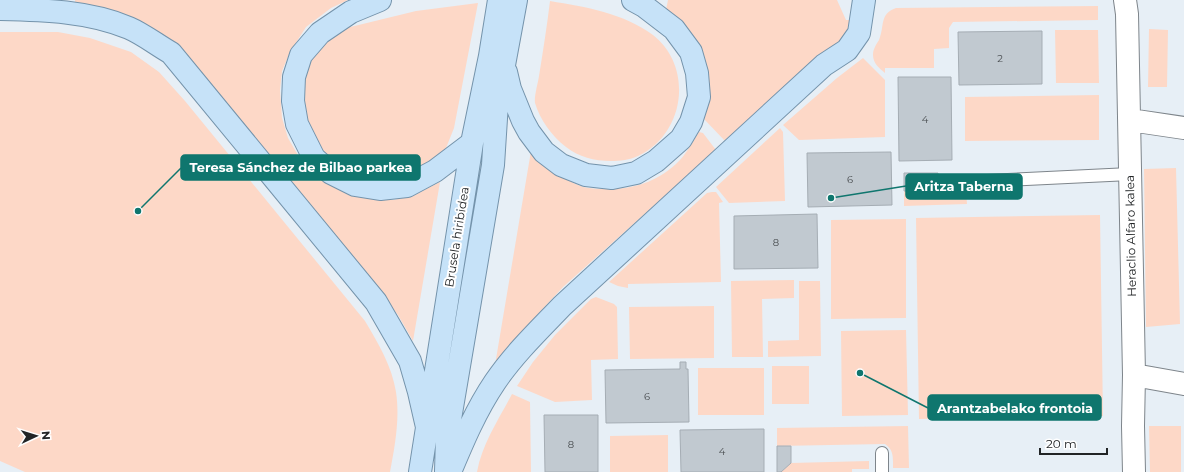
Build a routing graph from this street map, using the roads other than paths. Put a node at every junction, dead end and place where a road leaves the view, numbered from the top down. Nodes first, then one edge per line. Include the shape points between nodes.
1 (380, 0) edge
2 (632, 0) edge
3 (864, 0) edge
4 (1125, 0) edge
5 (507, 1) edge
6 (0, 9) edge
7 (505, 66) junction
8 (1130, 120) junction
9 (1184, 128) edge
10 (472, 143) junction
11 (1130, 174) junction
12 (966, 182) dead end
13 (1134, 375) junction
14 (1184, 384) edge
15 (427, 427) junction
16 (882, 453) dead end
17 (420, 472) edge
18 (446, 472) edge
19 (450, 472) edge
20 (882, 472) edge
21 (1134, 472) edge

1 - 10 main road via 351,12 320,33 301,55 294,77 293,101 297,124 314,158 331,173 356,185 380,188 407,186 435,171
2 - 7 main road via 674,29 691,52 697,73 699,97 691,122 681,139 656,161 636,173 612,178 586,175 561,165 544,152 529,132 516,106
3 - 19 main road via 859,33 847,50 824,65 562,306 523,347 496,381 478,411
4 - 8 street, Heraclio Alfaro kalea
5 - 7 main road, Brusela hiribidea
5 - 10 main road, Brusela hiribidea via 490,56
6 - 15 main road via 64,12 100,18 130,28 171,53 376,302 410,361
7 - 18 main road, Brusela hiribidea via 497,103 493,165 447,437
8 - 9 street
8 - 11 street, Heraclio Alfaro kalea
10 - 15 main road, Brusela hiribidea
11 - 12 lane
11 - 13 street, Heraclio Alfaro kalea
13 - 14 street
13 - 21 street, Heraclio Alfaro kalea
15 - 17 main road, Brusela hiribidea
16 - 20 lane

